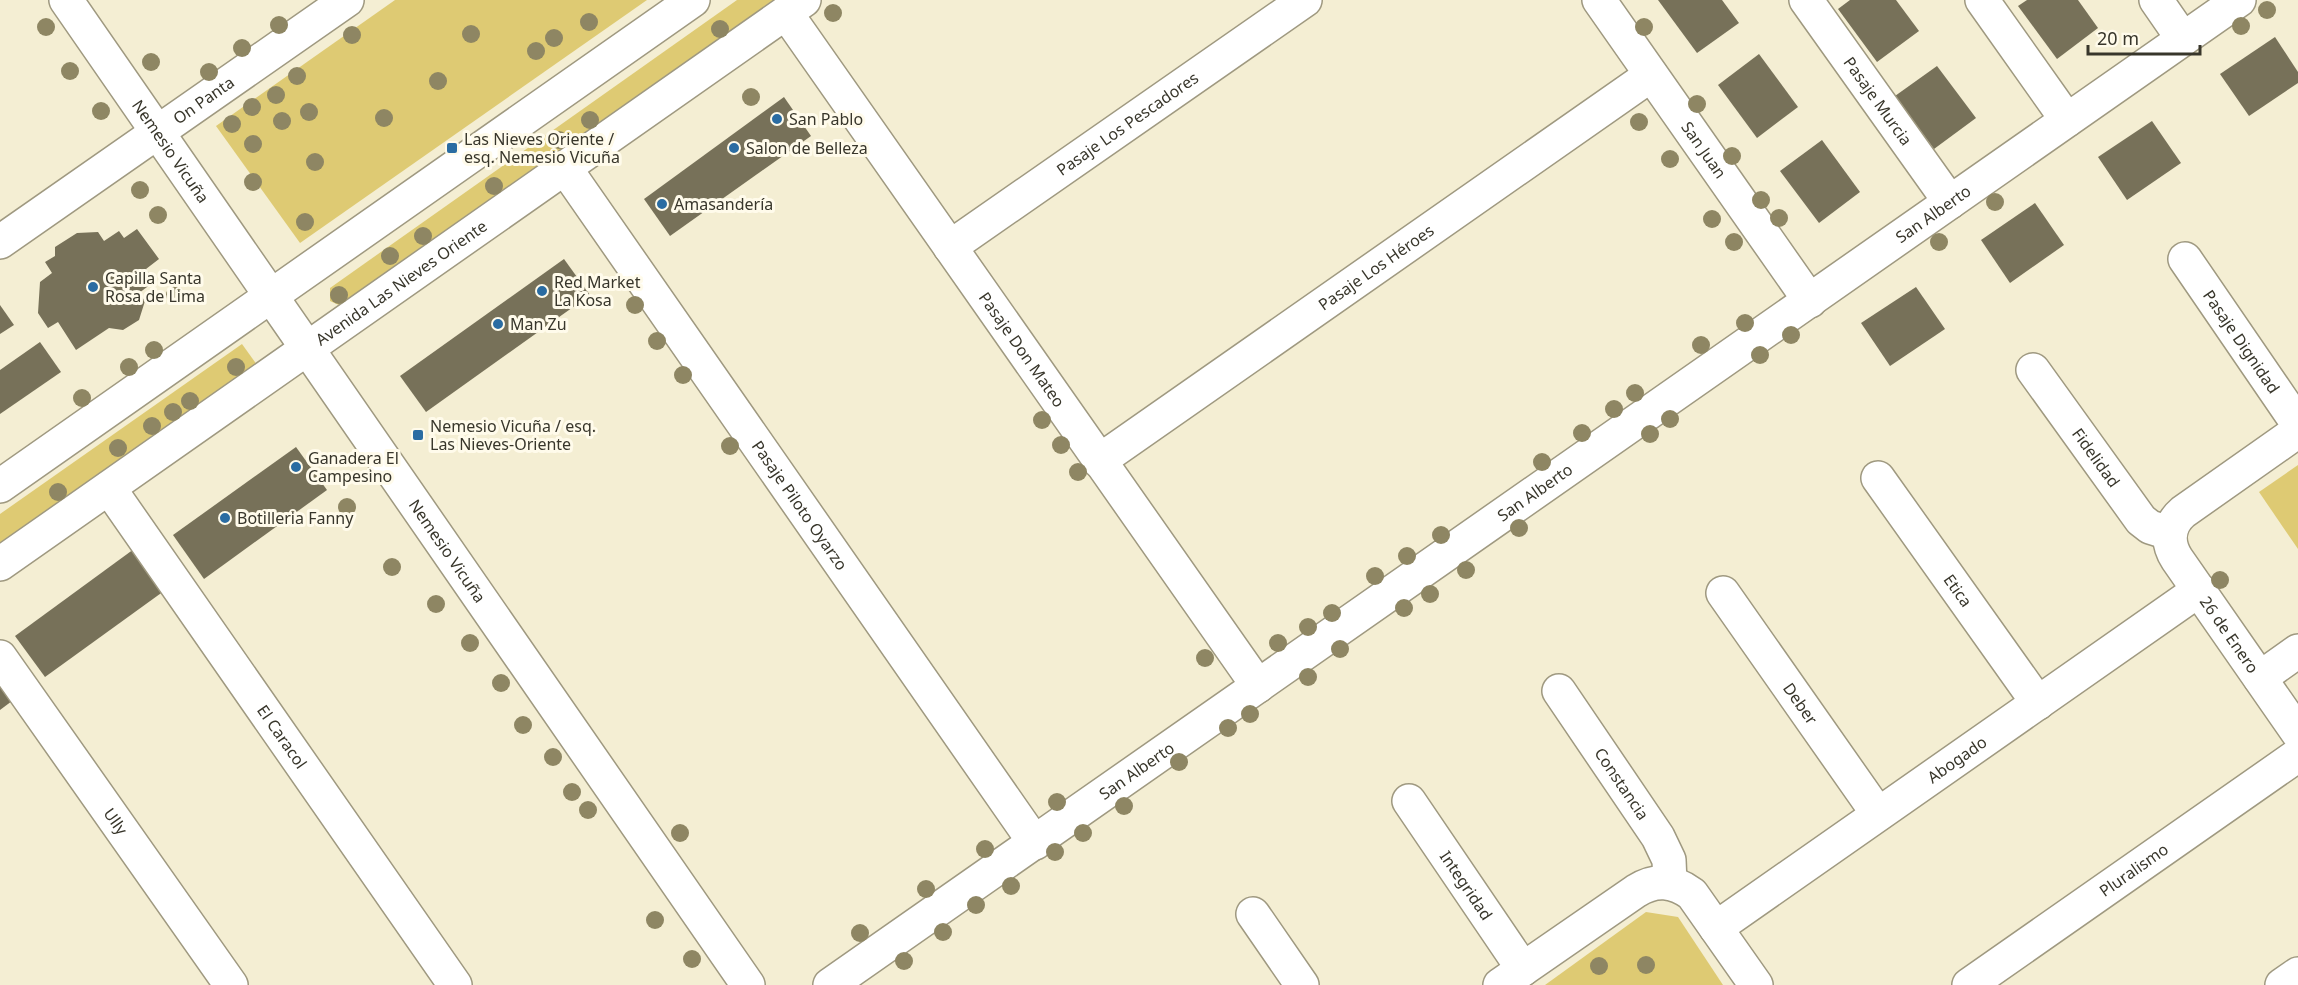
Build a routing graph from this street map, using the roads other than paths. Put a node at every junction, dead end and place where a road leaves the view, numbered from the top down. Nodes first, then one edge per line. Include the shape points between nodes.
1 (66, 0) edge
2 (346, 0) edge
3 (693, 0) edge
4 (1305, 0) edge
5 (1599, 0) edge
6 (1806, 0) edge
7 (1982, 0) edge
8 (2156, 0) edge
9 (2239, 0) edge
10 (795, 6) edge
11 (2183, 39) junction
12 (1652, 75) junction
13 (2067, 120) junction
14 (158, 132) junction
15 (565, 168) junction
16 (1950, 202) junction
17 (0, 242) edge
18 (950, 248) junction
19 (2185, 259) dead end
20 (271, 295) junction
21 (1810, 301) junction
22 (308, 350) junction
23 (2033, 370) dead end
24 (2298, 424) edge
25 (2298, 431) edge
26 (1099, 461) junction
27 (1878, 478) dead end
28 (0, 486) edge
29 (109, 488) junction
30 (2169, 533) junction
31 (0, 564) edge
32 (2199, 590) junction
33 (1724, 593) dead end
34 (2298, 651) edge
35 (0, 657) edge
36 (2260, 678) junction
37 (1258, 686) junction
38 (1559, 691) dead end
39 (2038, 703) junction
40 (2298, 733) edge
41 (2298, 755) edge
42 (1409, 801) dead end
43 (1878, 814) junction
44 (1035, 843) junction
45 (1670, 883) junction
46 (1253, 914) dead end
47 (1716, 928) junction
48 (2298, 974) edge
49 (1512, 977) edge
50 (231, 985) edge
51 (455, 985) edge
52 (748, 985) edge
53 (830, 985) edge
54 (1302, 985) edge
55 (1756, 985) edge
56 (1969, 985) edge
57 (2282, 985) edge

1 - 14 street, Nemesio Vicuña
2 - 14 street, On Panta
3 - 20 street
4 - 18 street, Pasaje Los Pescadores
5 - 12 street, San Juan
6 - 16 street, Pasaje Murcia
7 - 13 street
8 - 11 street
9 - 11 street, San Alberto
10 - 15 street, Avenida Las Nieves Oriente
10 - 18 street, Pasaje Don Mateo
11 - 13 street, San Alberto
12 - 21 street, San Juan
12 - 26 street, Pasaje Los Héroes
13 - 16 street, San Alberto
14 - 17 street, On Panta
14 - 20 street, Nemesio Vicuña
15 - 22 street, Avenida Las Nieves Oriente
15 - 44 street, Pasaje Piloto Oyarzo
16 - 21 street, San Alberto
18 - 26 street, Pasaje Don Mateo
19 - 24 street, Pasaje Dignidad
20 - 22 street, Nemesio Vicuña
20 - 28 street
21 - 37 street, San Alberto
22 - 29 street, Avenida Las Nieves Oriente
22 - 52 street, Nemesio Vicuña
23 - 30 street, Fidelidad via 2141,520
25 - 30 street via 2183,512
26 - 37 street, Pasaje Don Mateo
27 - 39 street, Etica
29 - 31 street, Avenida Las Nieves Oriente
29 - 51 street, El Caracol
30 - 32 street, 26 de Enero via 2172,551
32 - 36 street, 26 de Enero
32 - 39 street, Abogado
33 - 43 street, Deber
34 - 36 street
35 - 50 street, Ully
36 - 40 street, 26 de Enero
37 - 44 street, San Alberto
38 - 45 street, Constancia via 1658,837 1669,860
39 - 43 street, Abogado
41 - 56 street, Pluralismo
42 - 49 street, Integridad
43 - 47 street, Abogado
44 - 53 street, San Alberto
45 - 47 street via 1692,894
45 - 49 street via 1646,885
46 - 54 street
47 - 55 street
48 - 57 street

